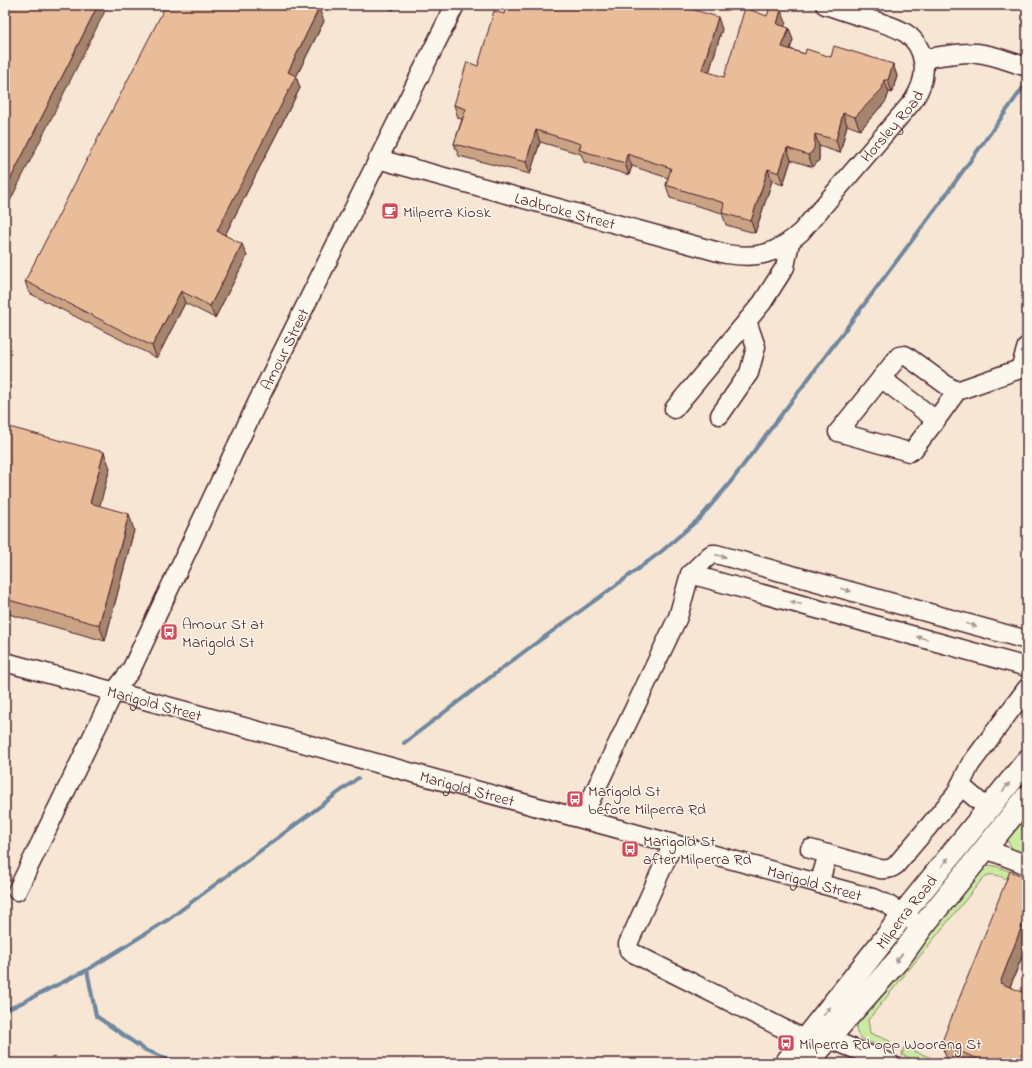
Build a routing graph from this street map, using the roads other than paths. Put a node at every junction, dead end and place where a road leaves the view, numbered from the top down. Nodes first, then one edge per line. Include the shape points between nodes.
1 (455, 5) edge
2 (825, 5) edge
3 (923, 58) junction
4 (1027, 68) edge
5 (378, 159) junction
6 (790, 242) junction
7 (752, 256) joint
8 (747, 321) junction
9 (1027, 346) edge
10 (881, 378) junction
11 (957, 391) junction
12 (674, 409) dead end
13 (720, 415) dead end
14 (936, 420) junction
15 (690, 574) junction
16 (1027, 640) edge
17 (5, 662) edge
18 (1027, 666) edge
19 (1027, 688) edge
20 (114, 692) junction
21 (1027, 761) edge
22 (960, 785) junction
23 (1027, 797) edge
24 (988, 809) junction
25 (582, 818) junction
26 (673, 844) junction
27 (986, 848) junction
28 (810, 849) dead end
29 (828, 854) junction
30 (1027, 865) edge
31 (819, 884) junction
32 (17, 891) dead end
33 (903, 914) junction
34 (922, 928) junction
35 (814, 1036) junction
36 (786, 1063) edge
37 (808, 1063) edge
38 (890, 1063) edge

1 - 5 street, Amour Street
2 - 3 street, Horsley Road via 901,30 918,45
3 - 4 street via 977,53
3 - 6 street, Horsley Road via 923,81 913,101
5 - 7 street, Ladbroke Street via 719,252
5 - 20 street, Amour Street via 257,403 131,670
6 - 7 street, Horsley Road via 765,254
6 - 8 street via 785,267
8 - 12 street
8 - 13 street via 756,347 749,373
9 - 11 street via 1020,369
10 - 11 street via 899,356 905,355
10 - 14 street
10 - 14 street via 838,432 909,452
11 - 14 street
15 -> 16 street via 709,556 716,554
18 -> 15 street
15 - 25 street via 678,617
17 - 20 street, Marigold Street
19 - 22 street via 970,765
20 - 25 street, Marigold Street
20 - 32 street, Amour Street
24 -> 21 highway, Milperra Road
22 - 24 street
22 - 29 street via 956,794 891,868 880,869
23 - 27 highway, Milperra Road
33 -> 24 highway, Milperra Road
25 - 26 street, Marigold Street
26 - 31 street, Marigold Street
26 - 35 street via 628,944 629,951
27 - 30 street
27 - 34 highway, Milperra Road
28 - 29 street
29 - 31 street
31 - 33 street, Marigold Street via 876,899
33 - 34 street, Marigold Street
35 -> 33 highway, Milperra Road
34 -> 35 highway, Milperra Road via 898,959
35 - 36 highway, Milperra Road
35 - 37 highway, Milperra Road
35 - 38 street

